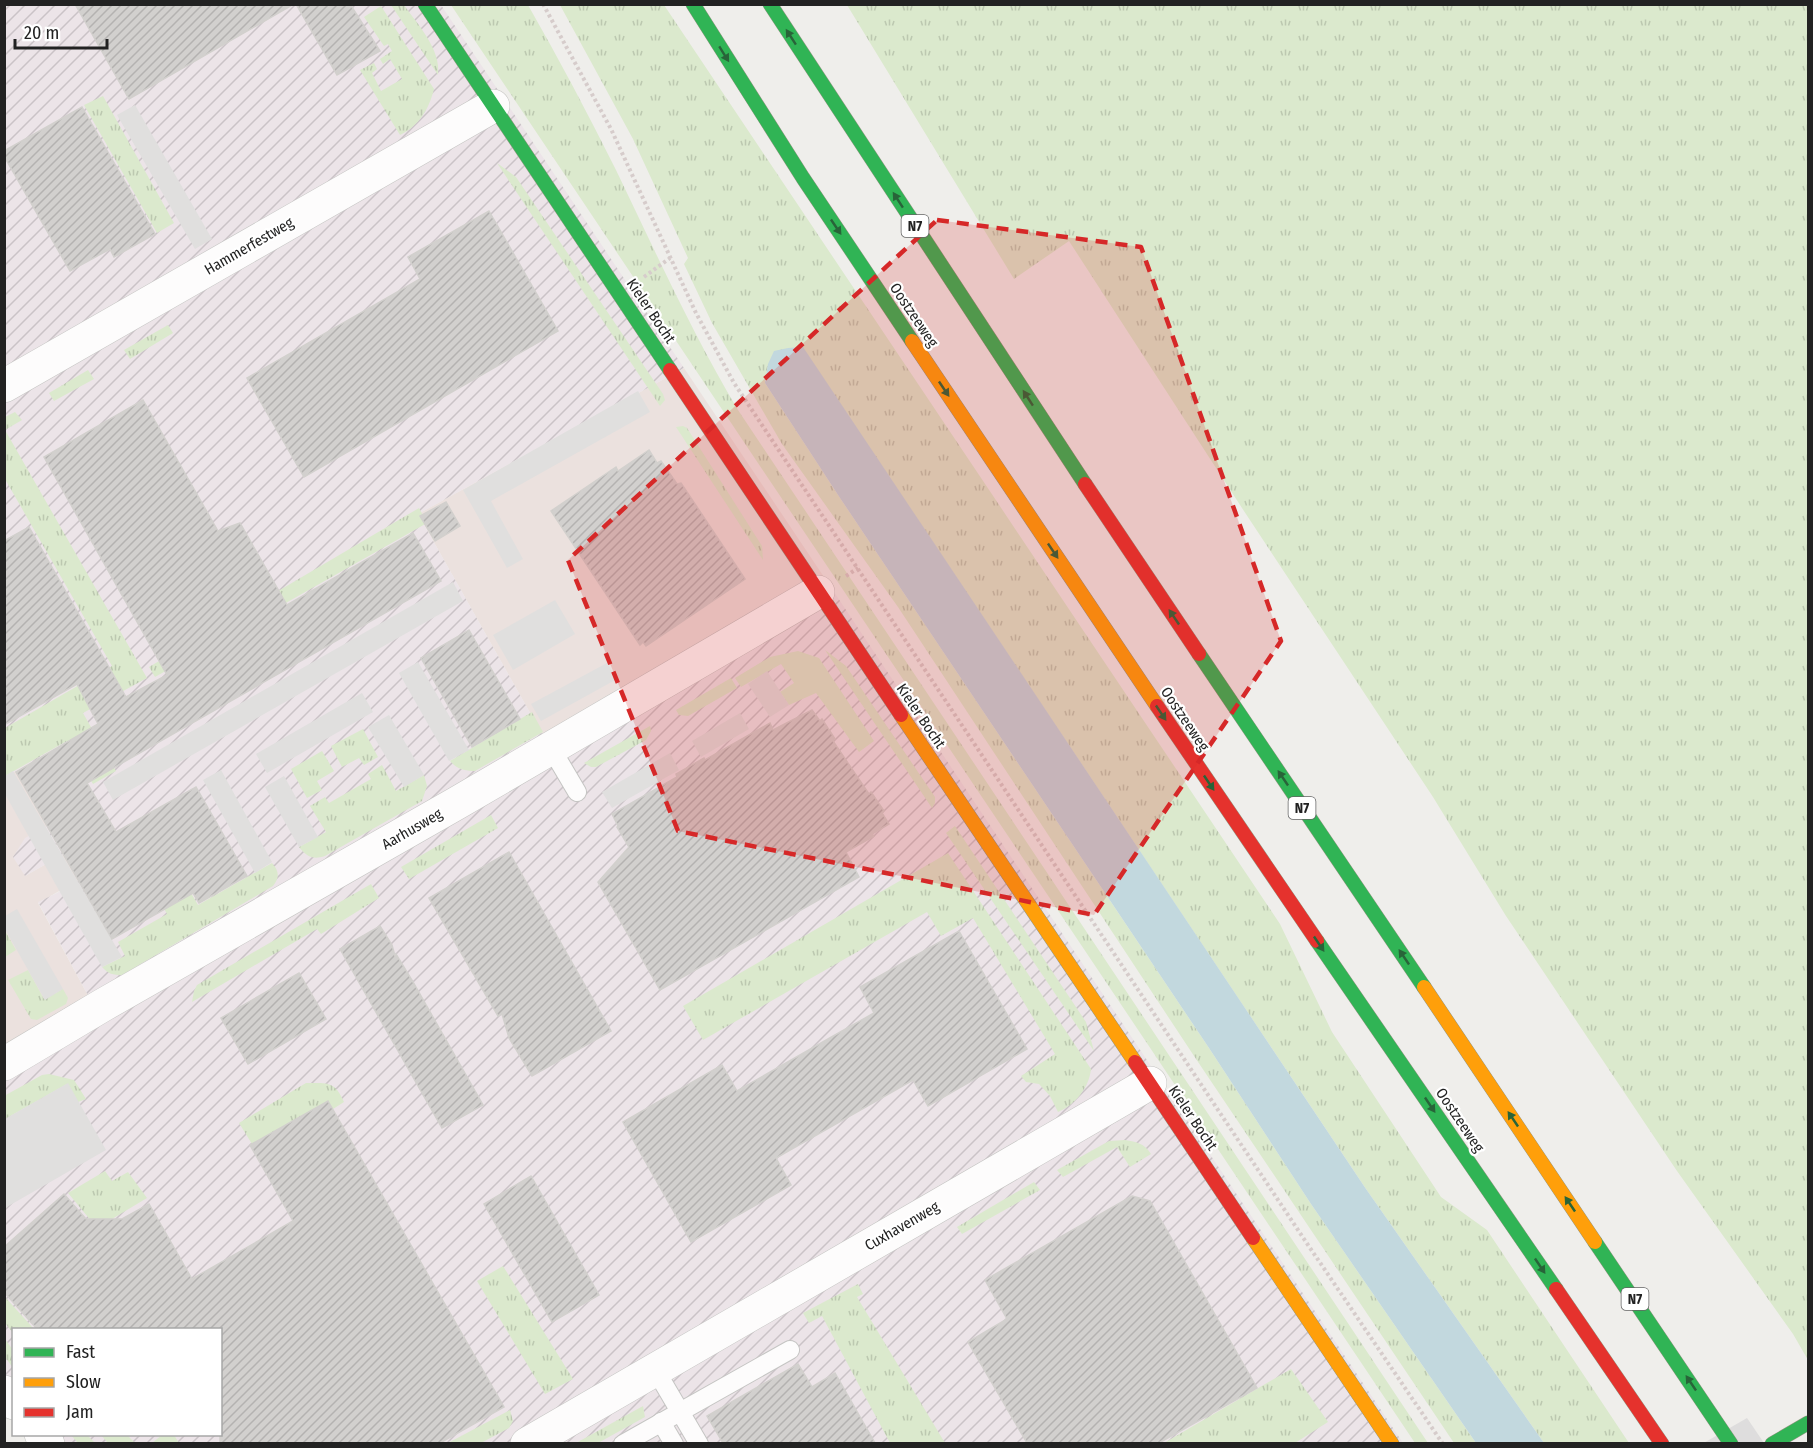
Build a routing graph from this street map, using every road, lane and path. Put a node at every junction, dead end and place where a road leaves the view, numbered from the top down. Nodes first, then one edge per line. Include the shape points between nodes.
1 (425, 4) edge
2 (543, 4) edge
3 (693, 4) edge
4 (770, 4) edge
5 (493, 106) junction
6 (4, 386) edge
7 (818, 592) junction
8 (552, 748) junction
9 (577, 792) dead end
10 (4, 1064) edge
11 (1150, 1083) junction
12 (790, 1350) dead end
13 (655, 1369) junction
14 (680, 1412) junction
15 (661, 1422) junction
16 (1809, 1423) edge
17 (526, 1443) edge
18 (623, 1443) edge
19 (674, 1443) edge
20 (699, 1443) edge
21 (1392, 1443) edge
22 (1443, 1443) edge
23 (1662, 1443) edge
24 (1731, 1443) edge
25 (1773, 1443) edge

1 - 5 main road, Kieler Bocht
2 - 22 path, Kieler Bocht via 611,129 696,313 734,383
3 -> 23 main road, Oostzeeweg via 803,178 1176,735
24 -> 4 main road, N7 via 1073,467
5 - 6 street, Hammerfestweg
5 - 7 main road, Kieler Bocht
7 - 8 street, Aarhusweg
7 - 11 main road, Kieler Bocht
8 - 9 lane
8 - 10 street, Aarhusweg
11 - 13 street, Cuxhavenweg
11 - 21 main road, Kieler Bocht
12 - 14 lane
13 - 14 lane
13 - 17 street, Cuxhavenweg
14 - 15 lane
14 - 20 lane
15 - 18 lane
15 - 19 lane
16 - 25 main road

